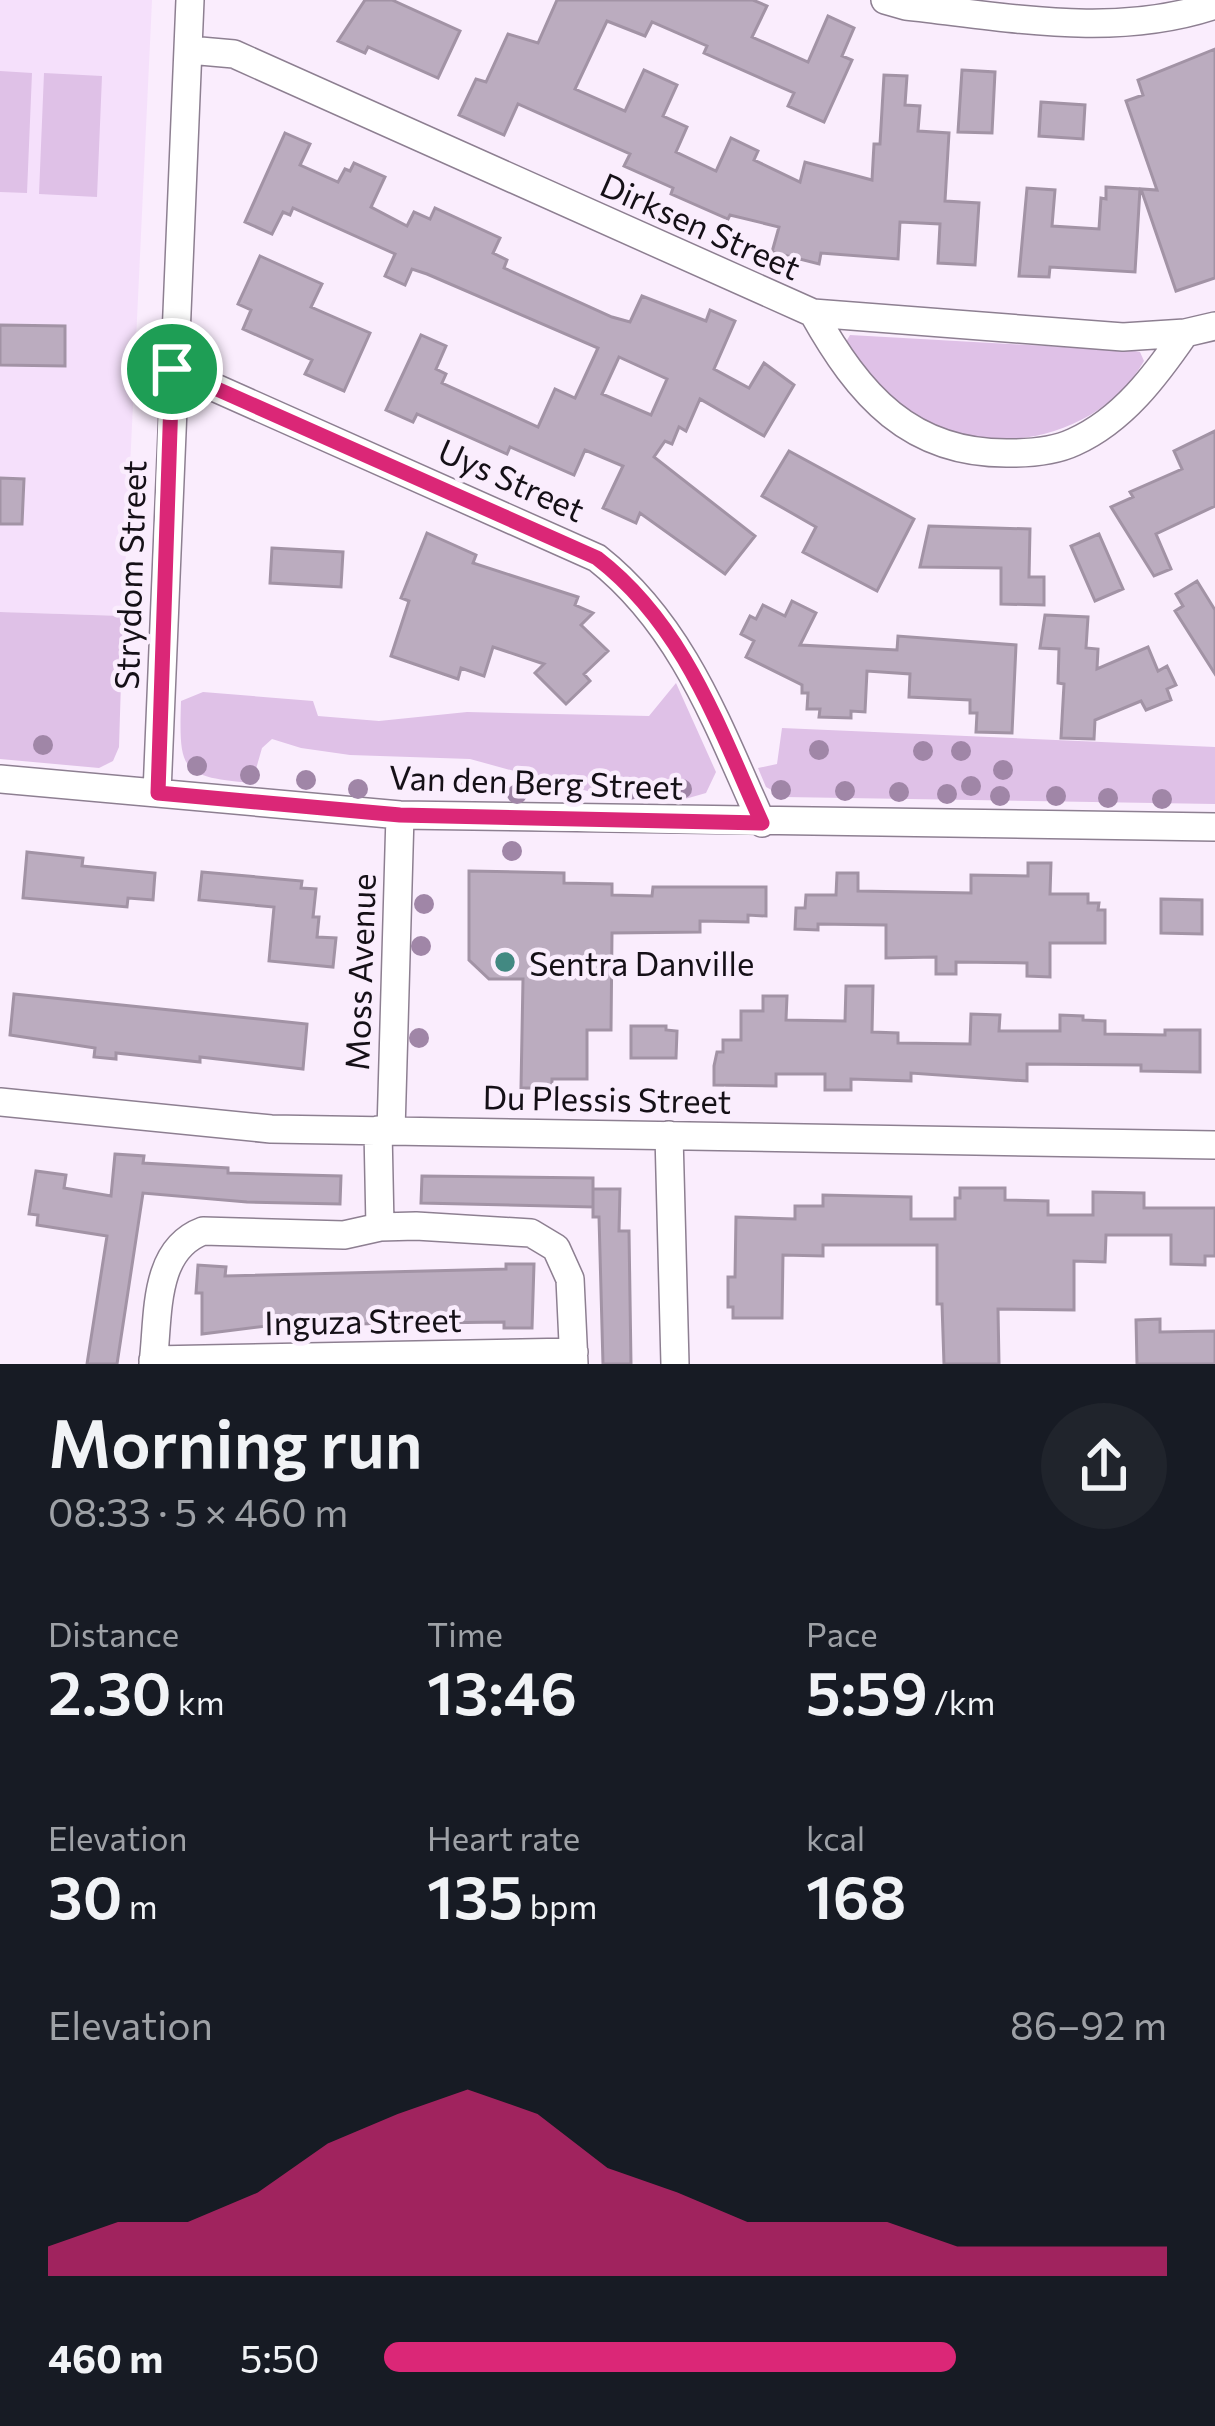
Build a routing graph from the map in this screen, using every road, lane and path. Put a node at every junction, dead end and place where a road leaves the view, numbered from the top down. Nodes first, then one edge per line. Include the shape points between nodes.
1 (190, 0) edge
2 (885, 0) edge
3 (1215, 5) edge
4 (189, 50) junction
5 (813, 313) junction
6 (1215, 326) edge
7 (1185, 333) junction
8 (172, 369) junction
9 (0, 779) edge
10 (158, 793) junction
11 (400, 815) junction
12 (762, 823) junction
13 (1215, 827) edge
14 (0, 1102) edge
15 (384, 1131) junction
16 (669, 1135) junction
17 (1215, 1145) edge
18 (380, 1227) junction
19 (574, 1358) edge
20 (153, 1362) edge
21 (675, 1364) edge

1 - 4 street, Strydom Street
2 - 3 street via 1076,25
4 - 5 street, Dirksen Street via 234,54
4 - 8 street, Strydom Street
5 - 7 street, Dirksen Street via 1123,338
5 - 7 street via 898,422 939,444 992,454 1050,450 1096,430 1131,401
6 - 7 street, Dirksen Street
8 - 10 street, Strydom Street
8 - 12 street, Uys Street via 597,558 627,581 681,649
9 - 10 street, Van den Berg Street
10 - 11 street, Van den Berg Street
11 - 12 street, Van den Berg Street
11 - 15 street, Moss Avenue
12 - 13 street, Van den Berg Street
14 - 15 street, Du Plessis Street via 271,1129
15 - 16 street, Du Plessis Street
15 - 18 street, Moss Avenue
16 - 17 street, Du Plessis Street
16 - 21 street
18 - 19 street via 544,1239 570,1279
18 - 20 street via 185,1238 164,1272
19 - 20 street, Inguza Street

